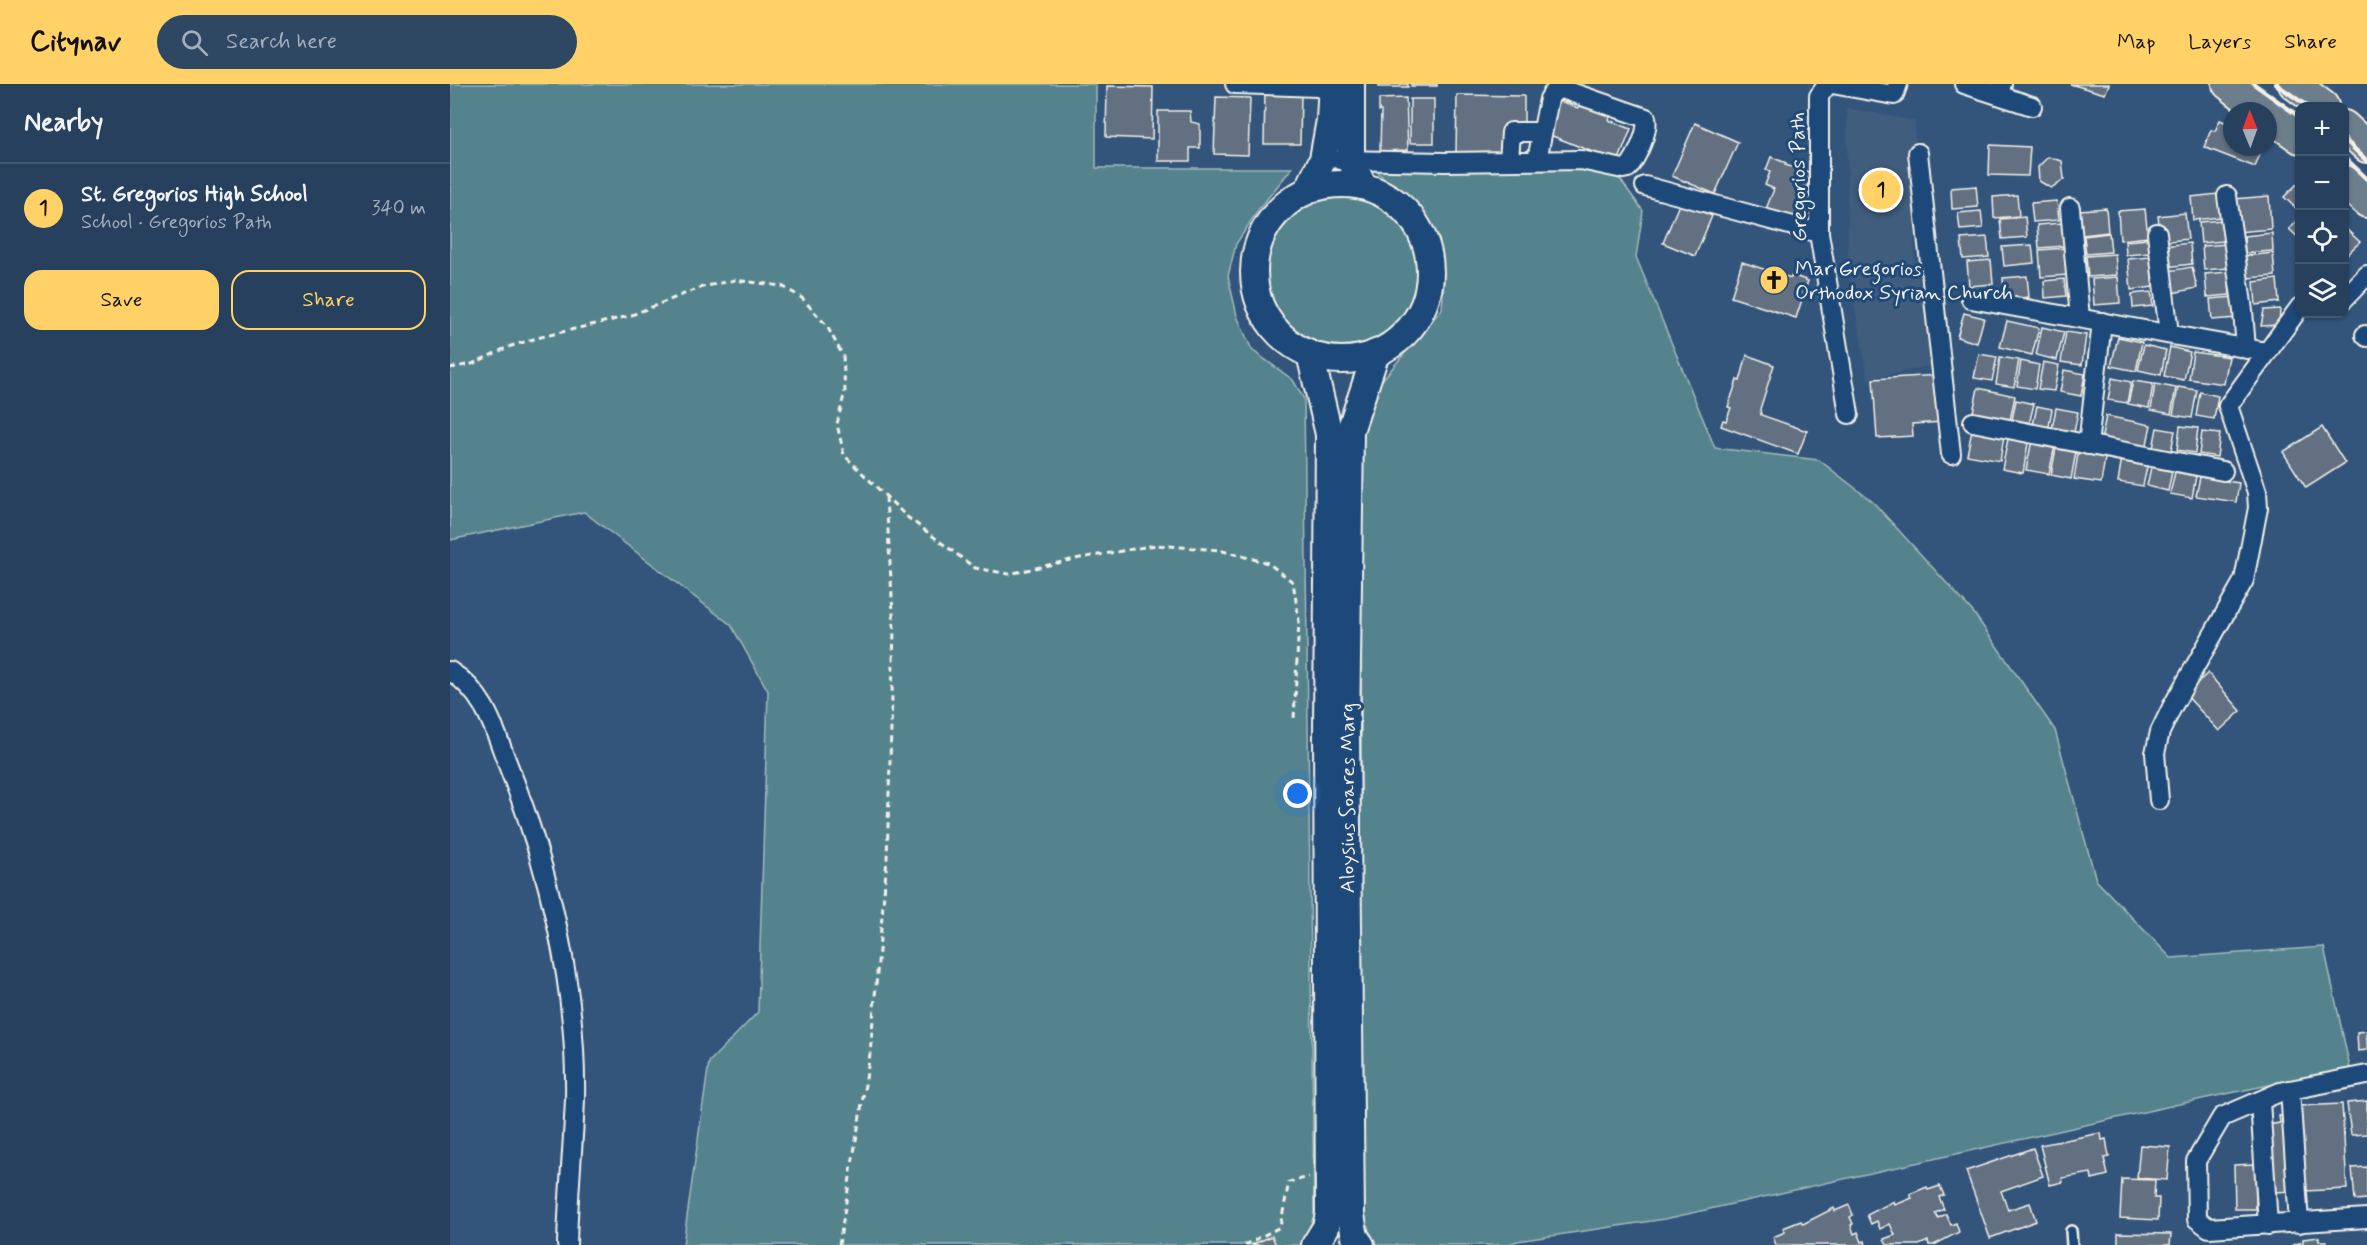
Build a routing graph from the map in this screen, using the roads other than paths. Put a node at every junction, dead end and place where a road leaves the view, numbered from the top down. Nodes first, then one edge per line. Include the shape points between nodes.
1 (1235, 84) edge
2 (1830, 84) edge
3 (1898, 84) edge
4 (1964, 84) edge
5 (2228, 84) edge
6 (2294, 84) edge
7 (1342, 86) edge
8 (2000, 89) edge
9 (2251, 102) edge
10 (2318, 102) edge
11 (2032, 106) dead end
12 (2277, 121) edge
13 (2349, 131) edge
14 (1542, 132) junction
15 (2295, 134) edge
16 (2367, 147) edge
17 (1918, 153) dead end
18 (1323, 159) junction
19 (1351, 160) junction
20 (1537, 160) junction
21 (1509, 161) junction
22 (1363, 186) junction
23 (1645, 186) dead end
24 (2349, 186) edge
25 (1308, 190) junction
26 (2227, 196) dead end
27 (2367, 202) edge
28 (2070, 208) dead end
29 (1820, 233) junction
30 (2157, 233) dead end
31 (2367, 275) edge
32 (2349, 294) edge
33 (1971, 298) dead end
34 (2295, 314) edge
35 (2080, 318) junction
36 (2102, 322) junction
37 (2169, 334) junction
38 (2246, 349) junction
39 (2267, 352) junction
40 (1376, 353) junction
41 (1310, 354) junction
42 (1849, 414) dead end
43 (1973, 422) dead end
44 (2088, 445) junction
45 (1952, 454) dead end
46 (2223, 471) dead end
47 (450, 670) edge
48 (1337, 733) junction
49 (2159, 800) dead end
50 (2367, 1075) edge
51 (2290, 1090) junction
52 (2261, 1110) junction
53 (2292, 1113) junction
54 (1340, 1174) junction
55 (2297, 1193) junction
56 (2266, 1196) junction
57 (2367, 1218) edge
58 (2299, 1223) junction
59 (2268, 1225) junction
60 (2071, 1231) dead end
61 (567, 1245) edge
62 (1315, 1245) edge
63 (1360, 1245) edge
64 (2072, 1245) edge

1 - 7 street
2 - 3 street, Gregorios Path via 1894,95
2 - 29 street, Gregorios Path via 1819,96
4 - 8 street
5 - 9 highway
6 - 10 highway
7 - 18 main road via 1330,120
7 - 19 main road
8 - 11 street
12 - 15 highway
13 - 16 highway
14 - 20 street
14 - 20 street via 1549,99 1562,89 1641,115 1647,123 1629,168 1581,160
14 - 21 street via 1511,132
17 - 45 street
18 - 19 street
18 - 25 main road
19 - 21 street
19 - 22 main road
20 - 21 street
22 - 25 main road via 1335,184
22 - 40 main road via 1388,197 1409,215 1424,238 1430,265 1428,292 1417,318 1399,339
23 - 29 street
24 - 27 highway
25 - 41 main road via 1283,206 1264,229 1254,258 1254,288 1265,316 1284,339
26 - 38 street
28 - 35 street
29 - 42 street, Gregorios Path
30 - 37 street
31 - 32 street
33 - 35 street
34 - 39 street
35 - 36 street
36 - 37 street
36 - 44 street
37 - 38 street
38 - 39 street
39 - 49 street via 2228,406 2257,492 2258,508 2244,580 2160,732 2155,753
40 - 41 main road via 1354,359
40 - 48 main road, Aloysius Soares Marg via 1350,431
41 - 48 main road, Aloysius Soares Marg via 1329,434
43 - 44 street
44 - 46 street
47 - 61 street via 465,680 485,706 522,801 550,894 570,1004 575,1098
48 - 54 main road, Aloysius Soares Marg
50 - 51 street
51 - 52 street
51 - 53 street
52 - 53 street
52 - 56 street
52 - 59 street via 2222,1117 2196,1161 2197,1219 2209,1228
53 - 55 street
54 - 62 main road, Aloysius Soares Marg via 1326,1227
54 - 63 main road, Aloysius Soares Marg
55 - 56 street
55 - 58 street
56 - 59 street
57 - 58 street
58 - 59 street
60 - 64 lane

